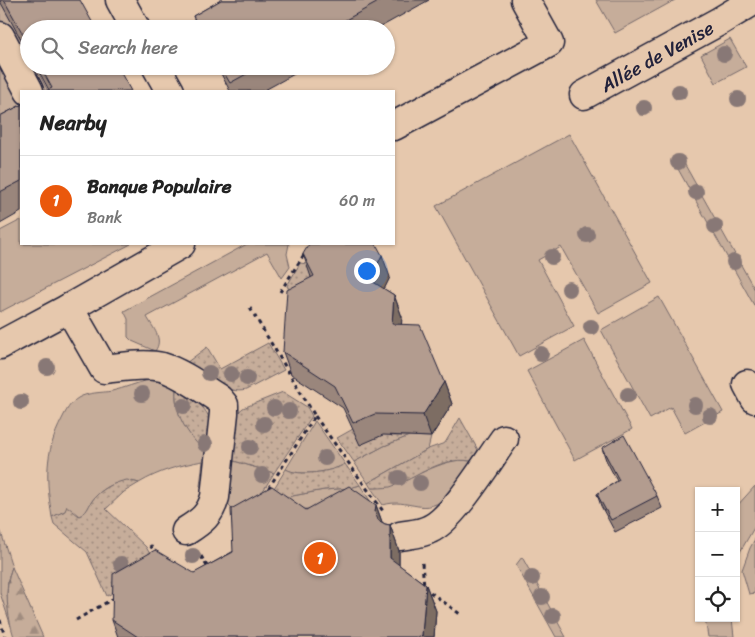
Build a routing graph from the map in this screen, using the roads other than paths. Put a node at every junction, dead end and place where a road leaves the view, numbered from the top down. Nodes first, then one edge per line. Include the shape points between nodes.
1 (120, 0) edge
2 (526, 0) edge
3 (755, 0) edge
4 (131, 20) edge
5 (0, 36) edge
6 (20, 74) edge
7 (21, 75) edge
8 (161, 75) edge
9 (28, 90) edge
10 (169, 90) edge
11 (584, 96) dead end
12 (395, 125) edge
13 (179, 245) edge
14 (69, 308) junction
15 (3, 346) edge
16 (504, 439) dead end
17 (410, 534) road end
18 (195, 546) road end

1 - 4 street
2 - 12 street via 549,43
3 - 11 street, Allée de Venise
5 - 6 street
7 - 9 street
8 - 10 street
13 - 14 street
14 - 15 street
14 - 18 street via 104,369 126,366 171,370 220,399 224,405 215,497 211,510 201,521
16 - 17 street via 448,516 431,529

